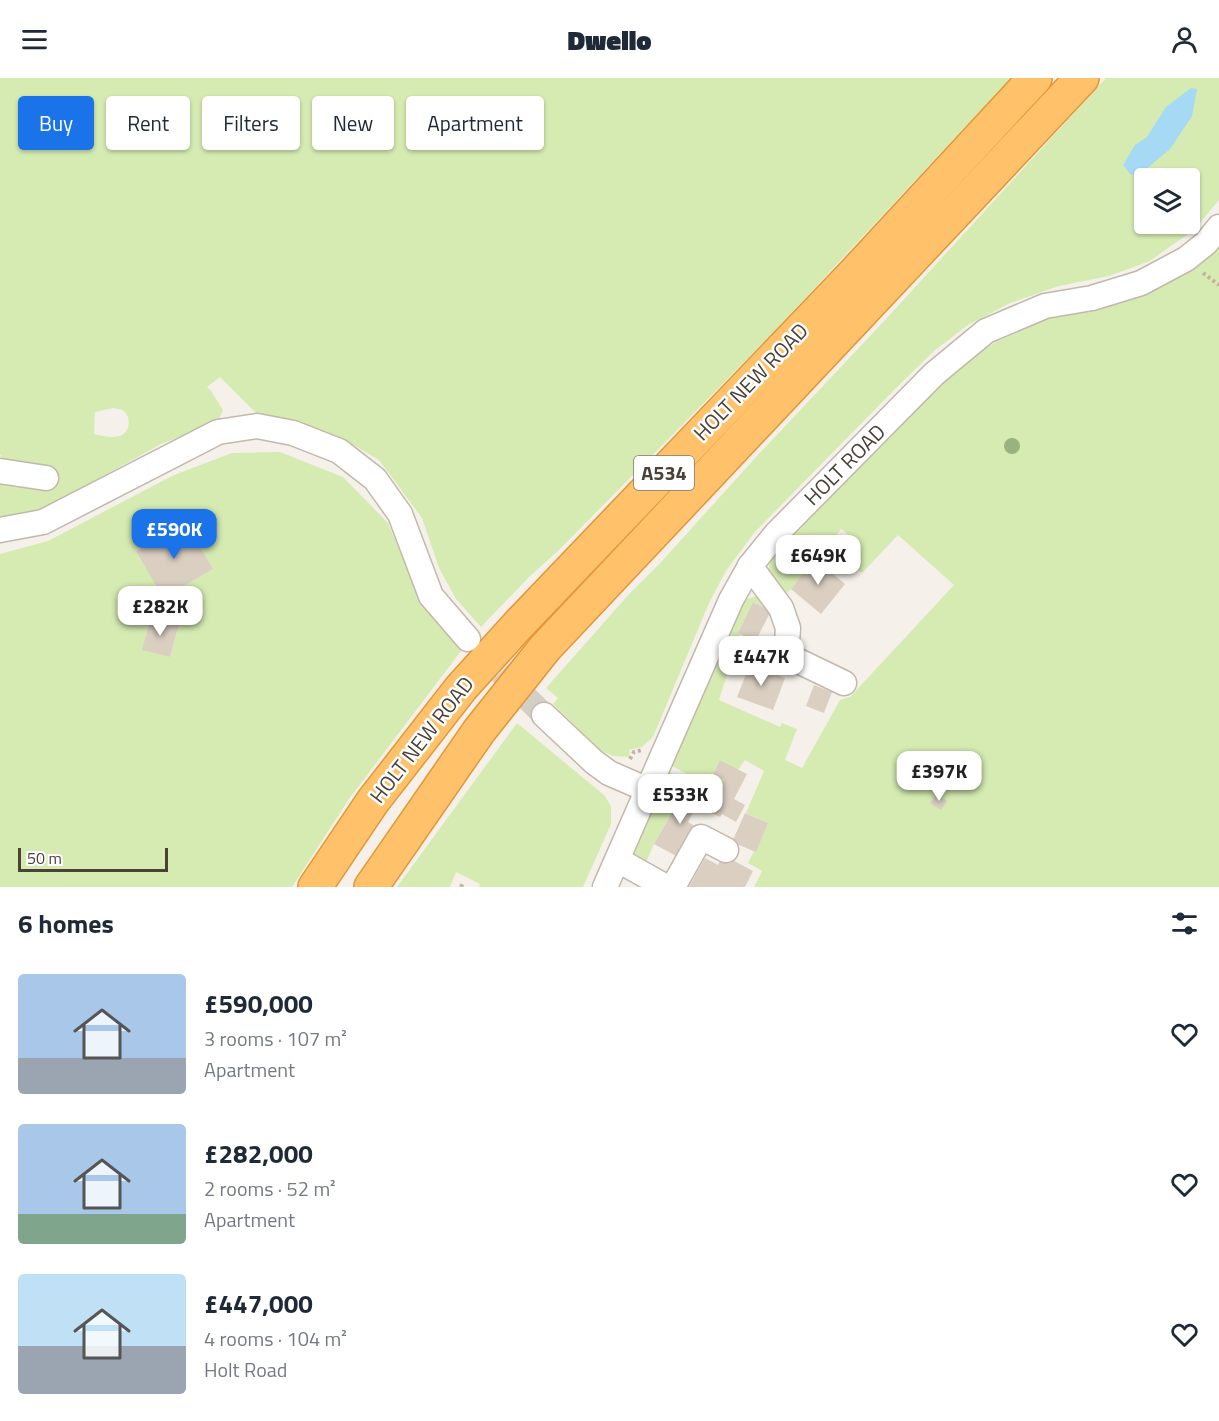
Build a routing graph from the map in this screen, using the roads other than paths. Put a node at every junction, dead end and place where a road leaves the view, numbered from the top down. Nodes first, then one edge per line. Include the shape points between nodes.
1 (1035, 78) edge
2 (1082, 78) edge
3 (1219, 227) edge
4 (0, 471) edge
5 (46, 478) dead end
6 (0, 530) edge
7 (750, 566) junction
8 (468, 639) tunnel mouth
9 (844, 683) dead end
10 (544, 715) tunnel mouth
11 (648, 790) junction
12 (726, 850) dead end
13 (618, 860) junction
14 (315, 887) edge
15 (371, 887) edge
16 (605, 887) edge
17 (666, 887) edge
18 (673, 887) edge

1 - 14 highway, HOLT NEW ROAD / A534 via 460,688 373,801
2 - 15 highway, HOLT NEW ROAD / A534 via 545,648 479,731
3 - 7 street, HOLT ROAD via 1186,259 1141,283 1092,298 1045,306 986,331 934,374 776,534
4 - 5 street
6 - 8 street via 43,522 218,432 257,426 293,433 339,451 375,479 400,514 431,596
7 - 9 street via 781,608 788,628 786,655
7 - 11 street, HOLT ROAD via 731,600
10 - 11 street via 609,773
11 - 13 street, HOLT ROAD
12 - 18 street via 701,837
13 - 16 street, HOLT ROAD
13 - 17 street

